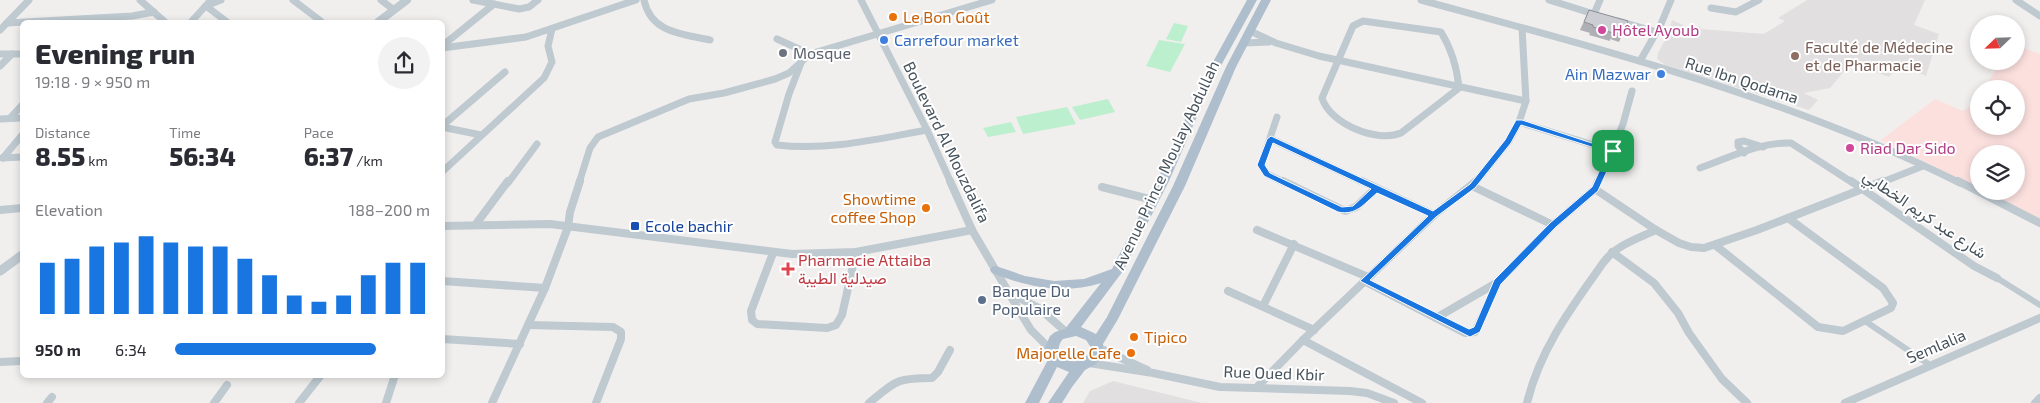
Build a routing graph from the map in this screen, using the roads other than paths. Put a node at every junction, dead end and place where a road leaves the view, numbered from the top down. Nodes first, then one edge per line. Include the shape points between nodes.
1 (29, 0) edge
2 (140, 0) edge
3 (211, 0) edge
4 (221, 0) edge
5 (293, 0) edge
6 (380, 0) edge
7 (407, 0) edge
8 (473, 0) edge
9 (538, 0) edge
10 (636, 0) edge
11 (644, 0) edge
12 (861, 0) edge
13 (992, 0) edge
14 (1252, 0) edge
15 (1266, 0) edge
16 (1421, 0) edge
17 (1549, 0) edge
18 (1600, 0) edge
19 (1671, 0) edge
20 (1759, 0) edge
21 (2016, 0) edge
22 (627, 1) edge
23 (494, 4) junction
24 (206, 6) junction
25 (1711, 8) dead end
26 (394, 10) junction
27 (644, 10) junction
28 (154, 12) junction
29 (1594, 14) junction
30 (1603, 16) edge
31 (2040, 16) edge
32 (1612, 19) edge
33 (61, 20) edge
34 (163, 20) edge
35 (193, 20) edge
36 (224, 20) edge
37 (319, 20) edge
38 (381, 20) edge
39 (20, 22) edge
40 (7, 23) junction
41 (1522, 28) junction
42 (552, 29) junction
43 (0, 30) edge
44 (1250, 31) junction
45 (1657, 32) junction
46 (876, 33) junction
47 (533, 35) junction
48 (777, 39) dead end
49 (710, 40) dead end
50 (1269, 42) junction
51 (1244, 43) junction
52 (445, 45) edge
53 (548, 46) junction
54 (445, 47) edge
55 (0, 54) edge
56 (12, 54) junction
57 (20, 54) edge
58 (807, 56) junction
59 (1338, 60) junction
60 (1640, 61) junction
61 (0, 66) edge
62 (505, 72) dead end
63 (1459, 88) junction
64 (1632, 91) dead end
65 (1526, 101) junction
66 (20, 107) edge
67 (1276, 116) dead end
68 (10, 118) junction
69 (20, 118) edge
70 (0, 119) edge
71 (1519, 122) junction
72 (445, 123) edge
73 (445, 127) edge
74 (928, 130) junction
75 (481, 136) junction
76 (20, 137) edge
77 (1271, 139) junction
78 (537, 144) dead end
79 (1763, 147) junction
80 (1613, 151) junction
81 (1744, 153) junction
82 (20, 157) edge
83 (2, 158) edge
84 (1923, 166) junction
85 (1700, 168) dead end
86 (445, 169) edge
87 (1472, 186) junction
88 (1102, 188) dead end
89 (1376, 189) junction
90 (1595, 189) junction
91 (1863, 189) junction
92 (1153, 200) junction
93 (20, 208) edge
94 (0, 210) edge
95 (1434, 215) junction
96 (1788, 218) junction
97 (2040, 223) edge
98 (476, 224) junction
99 (1553, 225) junction
100 (445, 226) edge
101 (568, 227) junction
102 (972, 230) junction
103 (1257, 230) dead end
104 (1656, 230) junction
105 (1294, 244) junction
106 (1714, 245) junction
107 (856, 252) junction
108 (1612, 252) junction
109 (773, 254) junction
110 (20, 256) edge
111 (996, 270) junction
112 (0, 271) edge
113 (1116, 271) junction
114 (1997, 278) joint
115 (1366, 279) junction
116 (445, 281) edge
117 (1498, 282) junction
118 (545, 288) junction
119 (1228, 291) dead end
120 (1011, 294) junction
121 (2040, 305) edge
122 (1263, 306) junction
123 (1436, 318) junction
124 (2040, 318) edge
125 (1865, 320) junction
126 (528, 324) junction
127 (1314, 330) junction
128 (1068, 332) junction
129 (445, 339) edge
130 (1303, 340) junction
131 (520, 344) junction
132 (1097, 346) junction
133 (950, 350) dead end
134 (1053, 355) junction
135 (20, 361) edge
136 (0, 362) edge
137 (1085, 365) junction
138 (1930, 365) junction
139 (1153, 373) junction
140 (319, 378) edge
141 (393, 378) edge
142 (227, 385) dead end
143 (1256, 388) junction
144 (2040, 398) edge
145 (214, 403) edge
146 (300, 403) edge
147 (386, 403) edge
148 (492, 403) edge
149 (596, 403) edge
150 (869, 403) edge
151 (1032, 403) edge
152 (1055, 403) edge
153 (1394, 403) edge
154 (1422, 403) edge
155 (1527, 403) edge
156 (1747, 403) edge
157 (1845, 403) edge
158 (2035, 403) edge

1 - 40 street
2 - 28 street
3 - 24 street
4 - 24 street
5 - 37 street
6 - 26 street
7 - 26 street
8 - 23 street
9 - 23 street via 522,9
10 - 22 street
11 - 27 street
12 - 46 street, Boulevard Al Mouzdalifa
13 - 46 street
14 - 92 main road, Avenue Prince Moulay Abdullah via 1207,82
15 - 44 main road, Avenue Prince Moulay Abdullah
16 - 41 street, Rue Ibn Qodama
17 - 29 street
18 - 29 street
19 - 45 street
20 - 25 street via 1737,13
21 - 31 street
22 - 27 street
22 - 42 street
23 - 52 street
24 - 35 street
24 - 36 street
26 - 38 street
27 - 49 street via 661,27
28 - 33 street
28 - 34 street
29 - 30 street
32 - 45 street
39 - 40 street
40 - 43 street
41 - 60 street, Rue Ibn Qodama
41 - 65 street
42 - 47 street
42 - 53 street
44 - 50 street
44 - 51 main road, Avenue Prince Moulay Abdullah
45 - 60 street
46 - 58 street
46 - 74 street, Boulevard Al Mouzdalifa
47 - 53 street
47 - 54 street
48 - 58 street
50 - 51 street
50 - 59 street
51 - 132 main road, Avenue Prince Moulay Abdullah via 1179,186
53 - 75 street via 552,62 544,78
55 - 56 street
56 - 57 street
56 - 61 street
58 - 74 street via 789,94 774,142 777,145 850,143
58 - 101 street via 789,73 775,79 689,99 598,137 590,148
59 - 63 street
59 - 63 street via 1353,26 1360,22 1441,32 1457,61
59 - 63 street via 1322,102 1330,112 1372,135 1385,138 1401,133
60 - 84 street, Rue Ibn Qodama via 1837,127
62 - 72 street
63 - 65 street
64 - 80 street
65 - 71 street
66 - 68 street
67 - 77 street
68 - 69 street
68 - 70 street
71 - 80 street
71 - 87 street via 1509,141
73 - 75 street
74 - 102 street, Boulevard Al Mouzdalifa
75 - 86 street
76 - 83 street
77 - 89 street
77 - 89 street via 1261,165 1267,174 1345,211 1356,208
78 - 98 street
79 - 81 street, شارع عبد كريم الخطابي
79 - 81 street via 1738,142
79 - 91 street, شارع عبد كريم الخطابي via 1791,143
80 - 90 street
81 - 85 street, شارع عبد كريم الخطابي
82 - 83 street
84 - 91 street
84 - 97 street, Rue Ibn Qodama
87 - 95 street
87 - 99 street
88 - 92 street
89 - 95 street
90 - 99 street
90 - 104 street
91 - 96 street
91 - 114 street, شارع عبد كريم الخطابي via 1974,266
92 - 113 main road, Avenue Prince Moulay Abdullah
93 - 94 street
95 - 115 street
96 - 106 street
96 - 125 street via 1872,279 1890,296 1891,308
98 - 100 street
98 - 101 street
99 - 117 street
101 - 109 street
101 - 118 street
102 - 107 street
102 - 111 street, Boulevard Al Mouzdalifa
103 - 105 street
104 - 106 street via 1691,247
104 - 108 street
105 - 115 street
105 - 122 street
106 - 125 street via 1818,327 1843,331
107 - 109 street
107 - 109 street via 842,315 836,324 827,328 757,324 752,320 752,311
108 - 155 street via 1559,323 1532,378
108 - 156 street via 1654,283 1722,378
110 - 112 street
111 - 113 main road via 1025,282 1063,287 1103,279
111 - 120 street, Boulevard Al Mouzdalifa
113 - 128 main road, Avenue Prince Moulay Abdullah
114 - 121 street
115 - 123 street
115 - 127 street
116 - 118 street
117 - 123 street
117 - 123 street via 1475,332 1465,333
118 - 126 street
119 - 122 street
120 - 128 street via 1039,308
120 - 134 street, Boulevard Al Mouzdalifa via 1031,330
122 - 127 street
124 - 138 street, Semlalia
125 - 138 street
126 - 131 street
126 - 149 street via 619,329 621,339
127 - 130 street
128 - 132 main road via 1083,333
128 - 134 main road via 1054,340
129 - 131 street
130 - 143 street
130 - 154 street
131 - 148 street
132 - 137 main road via 1096,356
132 - 139 street, Rue Oued Kbir
133 - 150 street via 932,378 905,378
134 - 137 main road via 1066,366
134 - 151 main road
135 - 136 street
137 - 139 street, Rue Oued Kbir
137 - 152 main road via 1067,383
138 - 157 street, Semlalia
139 - 143 street, Rue Oued Kbir via 1220,387
140 - 146 street
141 - 147 street
142 - 145 street
143 - 153 street, Rue Oued Kbir via 1350,391
144 - 158 street

